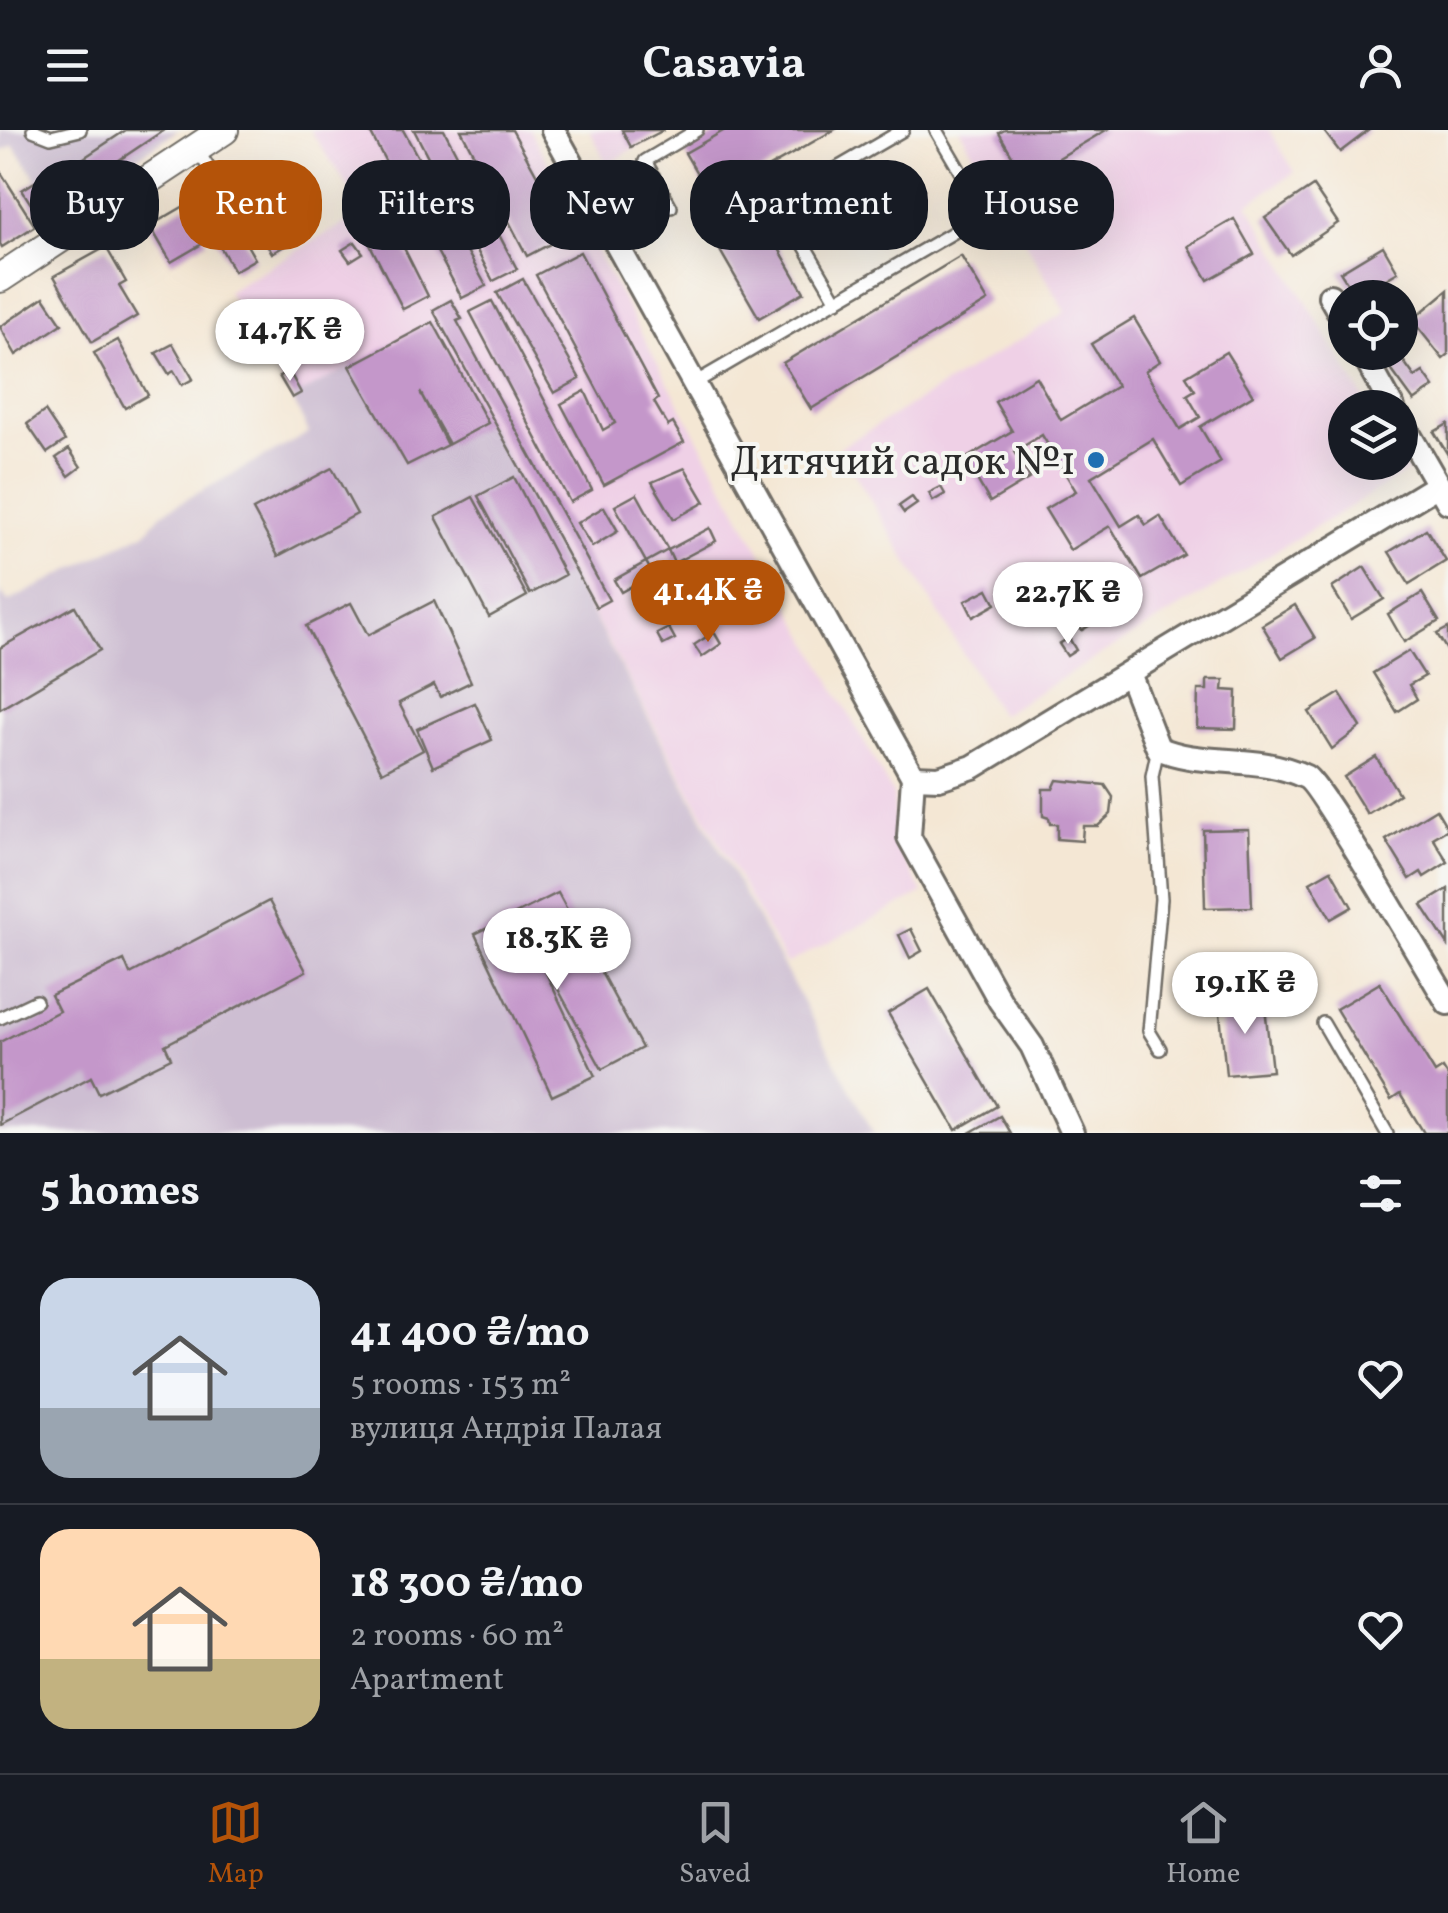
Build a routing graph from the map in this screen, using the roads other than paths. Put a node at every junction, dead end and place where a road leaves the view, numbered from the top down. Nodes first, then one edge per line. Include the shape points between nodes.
1 (34, 130) edge
2 (80, 130) edge
3 (224, 130) edge
4 (552, 130) edge
5 (697, 130) edge
6 (904, 130) edge
7 (936, 130) edge
8 (196, 148) junction
9 (204, 160) edge
10 (671, 207) dead end
11 (0, 278) edge
12 (837, 301) junction
13 (693, 384) junction
14 (1418, 450) edge
15 (1445, 496) edge
16 (1128, 673) junction
17 (1158, 748) junction
18 (913, 778) junction
19 (36, 1001) dead end
20 (1448, 1003) edge
21 (0, 1018) edge
22 (1323, 1022) dead end
23 (1160, 1049) dead end
24 (1072, 1133) edge
25 (1387, 1133) edge

1 - 2 lane via 51,137
3 - 8 street
4 - 13 street
5 - 10 lane via 645,161
6 - 12 lane via 779,202
7 - 12 lane via 985,214
8 - 9 lane
8 - 11 street
12 - 13 lane
13 - 18 street
14 - 15 street
15 - 16 street
16 - 17 street
16 - 18 street via 973,768
17 - 20 street via 1176,756 1266,762 1311,779
17 - 23 lane via 1152,776 1162,899 1149,1031
18 - 24 street via 909,837 1040,1061
19 - 21 lane
22 - 25 lane

